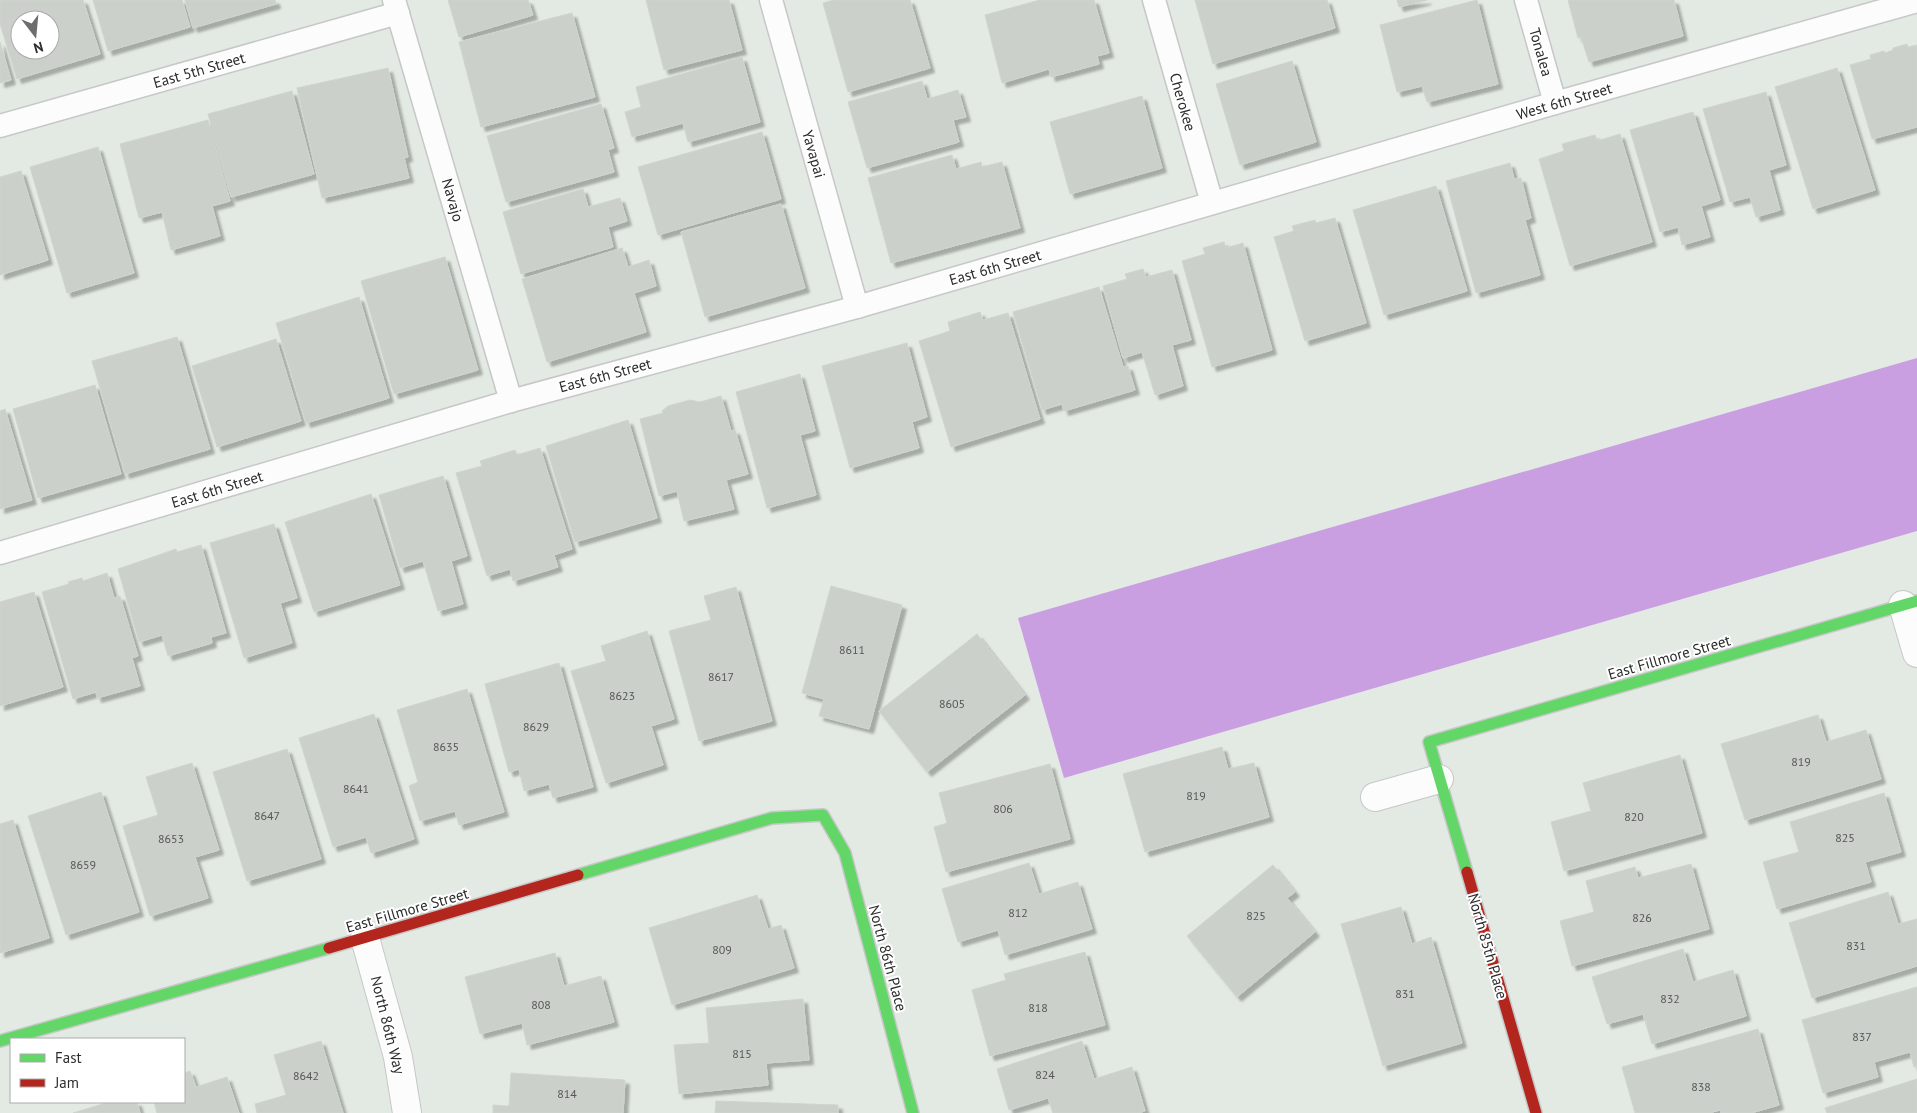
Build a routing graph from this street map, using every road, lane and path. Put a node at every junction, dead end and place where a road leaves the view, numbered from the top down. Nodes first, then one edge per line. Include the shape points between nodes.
1 (771, 0) edge
2 (1154, 0) edge
3 (1526, 0) edge
4 (1909, 2) edge
5 (396, 7) edge
6 (1555, 103) junction
7 (0, 126) edge
8 (1212, 204) junction
9 (857, 307) junction
10 (511, 401) junction
11 (0, 554) edge
12 (1910, 603) edge
13 (1917, 653) edge
14 (1429, 742) joint
15 (1439, 778) junction
16 (1375, 797) dead end
17 (823, 814) joint
18 (365, 938) junction
19 (11, 1038) edge
20 (407, 1113) edge
21 (913, 1113) edge
22 (1536, 1113) edge

1 - 9 lane, Yavapai
2 - 8 lane, Cherokee
3 - 6 lane, Tonalea
4 - 6 lane, West 6th Street
5 - 7 lane, East 5th Street
5 - 10 lane, Navajo
6 - 8 lane, West 6th Street
8 - 9 lane, East 6th Street
9 - 10 lane, East 6th Street
10 - 11 lane, East 6th Street
12 - 13 street
12 - 14 street, East Fillmore Street
14 - 15 street, North 85th Place
15 - 16 street
15 - 22 street, North 85th Place
17 - 18 street, East Fillmore Street via 772,818
17 - 21 street, North 86th Place via 845,853
18 - 19 street, East Fillmore Street
18 - 20 street, North 86th Way via 398,1057

